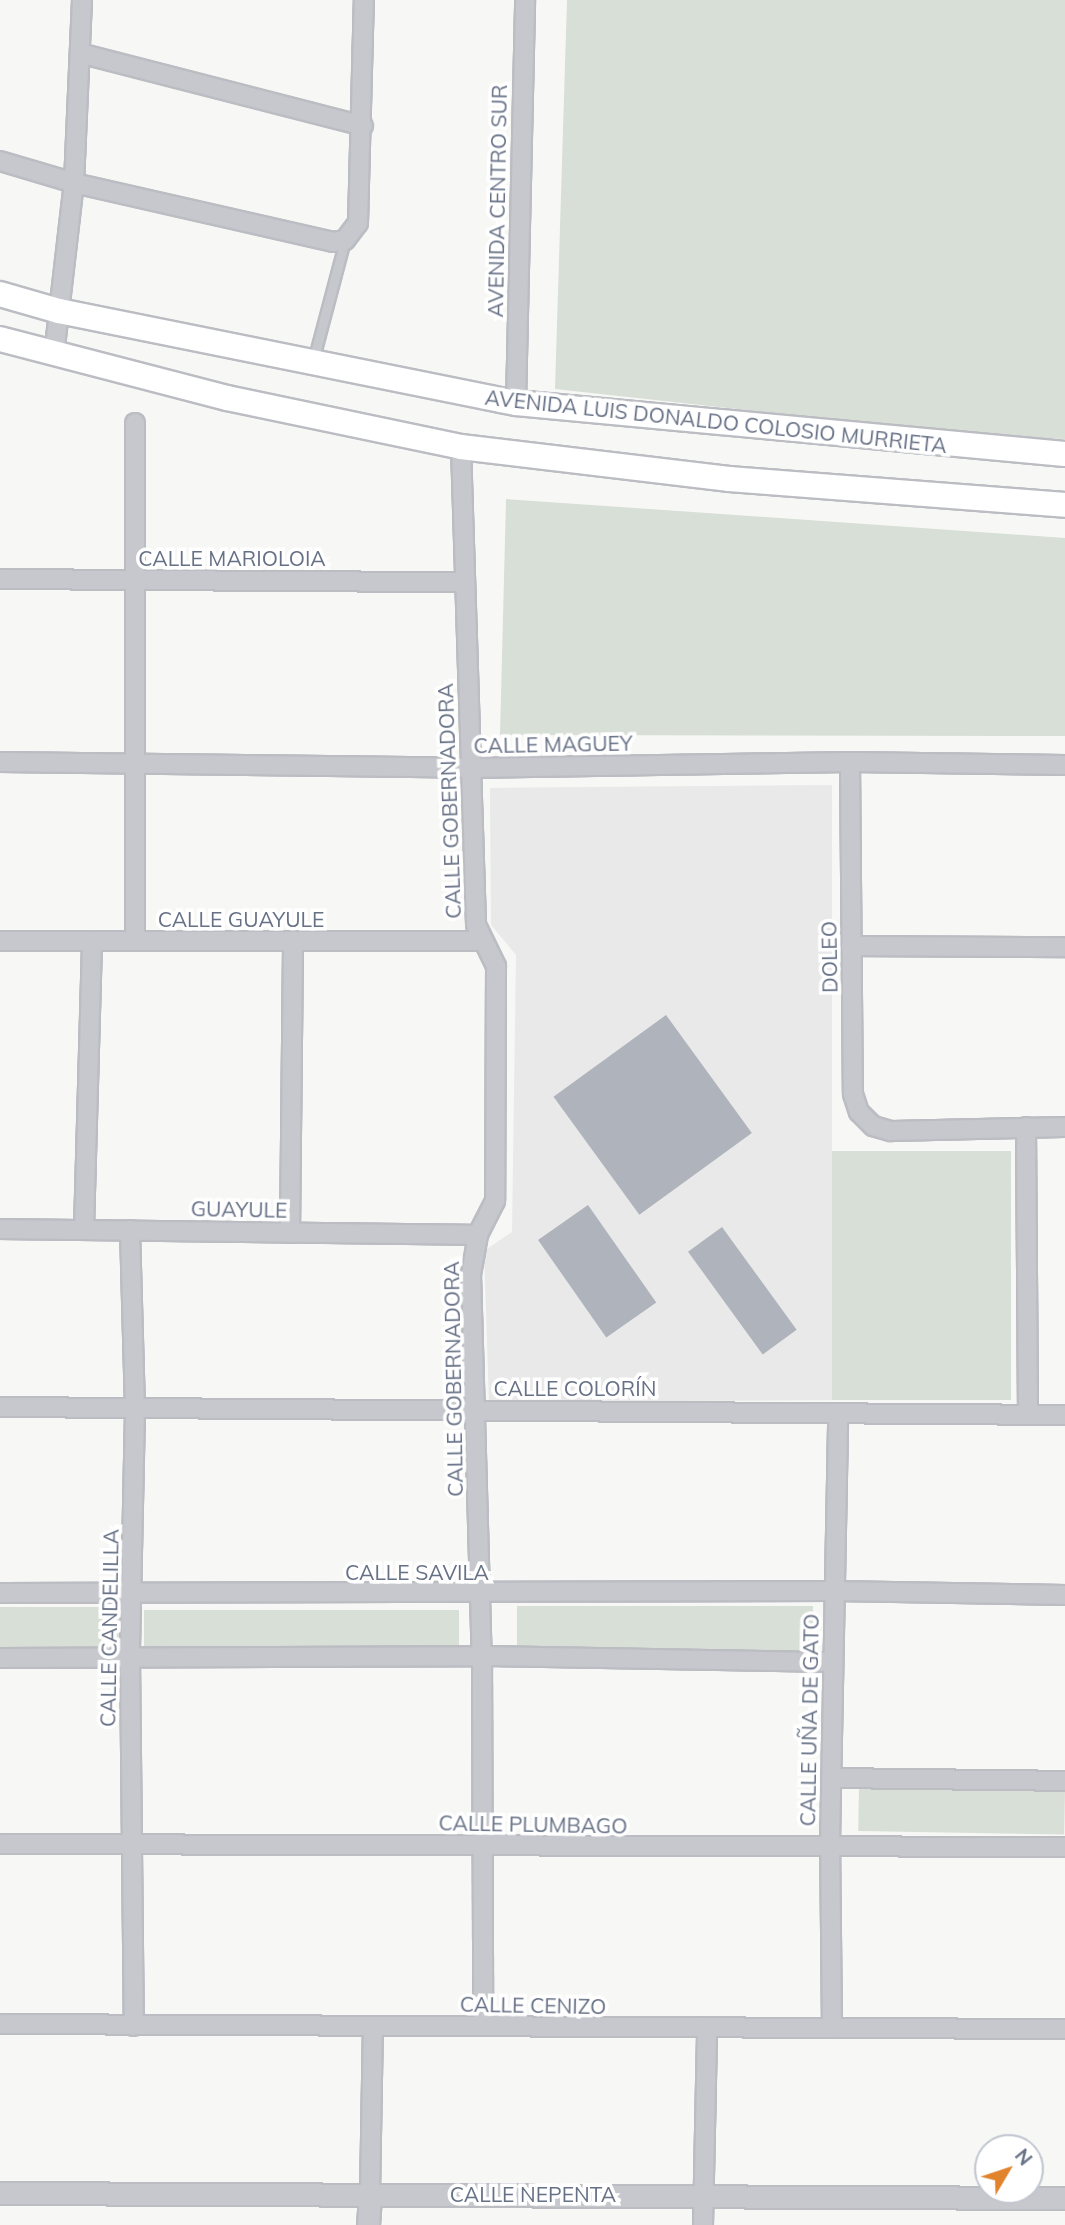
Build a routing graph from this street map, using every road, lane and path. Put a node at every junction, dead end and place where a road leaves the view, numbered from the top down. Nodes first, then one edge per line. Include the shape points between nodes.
1 (82, 0) edge
2 (364, 0) edge
3 (525, 0) edge
4 (83, 54) junction
5 (363, 126) junction
6 (0, 161) edge
7 (74, 183) junction
8 (345, 240) junction
9 (0, 294) edge
10 (59, 311) junction
11 (0, 340) edge
12 (54, 355) junction
13 (313, 362) junction
14 (516, 403) junction
15 (135, 423) dead end
16 (461, 447) junction
17 (1065, 454) edge
18 (1065, 505) edge
19 (0, 579) edge
20 (135, 580) junction
21 (464, 582) junction
22 (0, 762) edge
23 (850, 762) junction
24 (137, 763) junction
25 (1065, 765) edge
26 (471, 768) junction
27 (135, 941) junction
28 (482, 941) junction
29 (0, 942) edge
30 (92, 943) junction
31 (293, 943) junction
32 (851, 946) junction
33 (1065, 947) edge
34 (1026, 1127) junction
35 (1065, 1127) edge
36 (0, 1229) edge
37 (84, 1229) junction
38 (130, 1230) junction
39 (290, 1233) junction
40 (478, 1235) junction
41 (0, 1407) edge
42 (135, 1410) junction
43 (474, 1410) junction
44 (838, 1413) junction
45 (1028, 1414) junction
46 (1065, 1415) edge
47 (834, 1591) junction
48 (132, 1592) junction
49 (0, 1593) edge
50 (481, 1595) junction
51 (1065, 1595) edge
52 (482, 1656) junction
53 (0, 1658) edge
54 (130, 1658) junction
55 (833, 1662) junction
56 (831, 1778) junction
57 (1065, 1781) edge
58 (830, 1843) junction
59 (0, 1844) edge
60 (131, 1844) junction
61 (481, 1846) junction
62 (1065, 1847) edge
63 (0, 2024) edge
64 (134, 2026) junction
65 (482, 2026) junction
66 (832, 2028) junction
67 (373, 2029) junction
68 (1065, 2029) edge
69 (707, 2030) junction
70 (0, 2193) edge
71 (370, 2194) junction
72 (703, 2194) junction
73 (1065, 2198) edge
74 (368, 2225) edge
75 (703, 2225) edge

1 - 4 street
2 - 5 street
3 - 14 street, AVENIDA CENTRO SUR
4 - 5 street
4 - 7 street
5 - 8 street via 358,223
6 - 7 street
7 - 8 street via 333,242
7 - 10 street
8 - 13 lane
9 - 10 main road, AVENIDA LUIS DONALDO COLOSIO MURRIETA
10 - 12 street
10 - 13 main road, AVENIDA LUIS DONALDO COLOSIO MURRIETA
11 - 12 main road
12 - 16 main road via 227,398
13 - 14 main road, AVENIDA LUIS DONALDO COLOSIO MURRIETA
14 - 17 main road, AVENIDA LUIS DONALDO COLOSIO MURRIETA
15 - 20 street
16 - 18 main road via 729,479
16 - 21 street, CALLE GOBERNADORA
19 - 20 street, CALLE MARIOLOIA
20 - 21 street, CALLE MARIOLOIA
20 - 24 street
21 - 26 street, CALLE GOBERNADORA
22 - 24 street, CALLE MAGUEY
23 - 25 street, CALLE MAGUEY
23 - 26 street, CALLE MAGUEY
23 - 32 street, DOLEO
24 - 26 street, CALLE MAGUEY
24 - 27 street
26 - 28 street, CALLE GOBERNADORA via 476,925
27 - 30 street, CALLE GUAYULE
27 - 31 street, CALLE GUAYULE
28 - 31 street, CALLE GUAYULE
28 - 40 street, CALLE GOBERNADORA via 496,966 495,1201
29 - 30 street, CALLE GUAYULE
30 - 37 street
31 - 39 street
32 - 33 street
32 - 34 street, DOLEO via 853,1094 859,1112 873,1126 891,1131
34 - 35 street
34 - 45 street
36 - 37 street, GUAYULE
37 - 38 street, GUAYULE
38 - 39 street, GUAYULE
38 - 42 street, CALLE CANDELILLA
39 - 40 street, GUAYULE
40 - 43 street, CALLE GOBERNADORA via 471,1274
41 - 42 street, CALLE COLORÍN
42 - 43 street, CALLE COLORÍN
42 - 48 street, CALLE CANDELILLA
43 - 44 street, CALLE COLORÍN
43 - 50 street, CALLE GOBERNADORA
44 - 45 street, CALLE COLORÍN
44 - 47 street, CALLE UÑA DE GATO
45 - 46 street, CALLE COLORÍN
47 - 50 street, CALLE SAVILA
47 - 51 street, CALLE SAVILA
47 - 55 street, CALLE UÑA DE GATO
48 - 49 street, CALLE SAVILA
48 - 50 street, CALLE SAVILA
48 - 54 street, CALLE CANDELILLA
50 - 52 street, CALLE GOBERNADORA
52 - 54 street
52 - 55 street
52 - 61 street, CALLE GOBERNADORA
53 - 54 street
54 - 60 street, CALLE CANDELILLA
55 - 56 street, CALLE UÑA DE GATO
56 - 57 street
56 - 58 street, CALLE UÑA DE GATO
58 - 61 street, CALLE PLUMBAGO
58 - 62 street, CALLE PLUMBAGO
58 - 66 street, CALLE UÑA DE GATO
59 - 60 street, CALLE PLUMBAGO
60 - 61 street, CALLE PLUMBAGO
60 - 64 street, CALLE CANDELILLA
61 - 65 street, CALLE GOBERNADORA
63 - 64 street, CALLE CENIZO
64 - 67 street, CALLE CENIZO
65 - 67 street, CALLE CENIZO
65 - 69 street, CALLE CENIZO
66 - 68 street, CALLE CENIZO
66 - 69 street, CALLE CENIZO
67 - 71 street
69 - 72 street
70 - 71 street, CALLE NEPENTA
71 - 72 street, CALLE NEPENTA
71 - 74 street
72 - 73 street, CALLE NEPENTA
72 - 75 street

